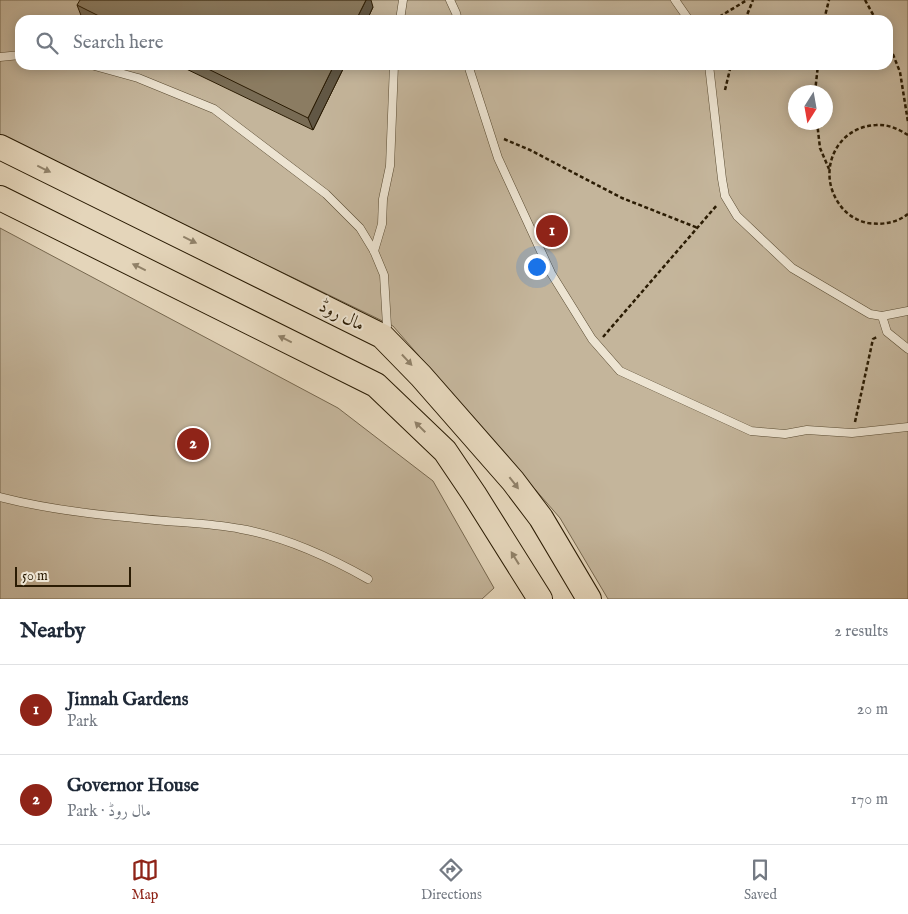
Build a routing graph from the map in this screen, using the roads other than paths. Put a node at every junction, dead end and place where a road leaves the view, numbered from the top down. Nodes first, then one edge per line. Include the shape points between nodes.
1 (403, 0) edge
2 (450, 0) edge
3 (675, 0) edge
4 (401, 15) edge
5 (457, 15) edge
6 (686, 15) edge
7 (15, 56) edge
8 (0, 57) edge
9 (109, 70) edge
10 (394, 70) edge
11 (470, 70) edge
12 (709, 70) edge
13 (0, 147) edge
14 (0, 198) edge
15 (374, 251) junction
16 (908, 311) edge
17 (882, 316) junction
18 (382, 336) junction
19 (908, 349) edge
20 (908, 427) edge
21 (0, 497) edge
22 (368, 579) dead end
23 (540, 599) edge
24 (589, 599) edge

1 - 4 lane
2 - 5 lane
3 - 6 lane
7 - 8 lane
9 - 15 lane via 138,78 214,109 326,194 360,228
10 - 15 lane via 390,166 382,224
11 - 20 lane via 498,158 551,273 596,344 620,372 751,431 785,434 807,430 852,432
12 - 17 lane via 725,196 737,216 792,268 870,314
13 -> 18 main road, مال روڈ
23 -> 14 main road via 445,451 376,385
15 - 18 lane via 384,275 387,326
16 - 17 lane
17 - 19 lane via 887,332
18 -> 24 main road, مال روڈ via 422,376 513,481 541,518
21 - 22 lane via 90,513 241,529 286,541 335,560

